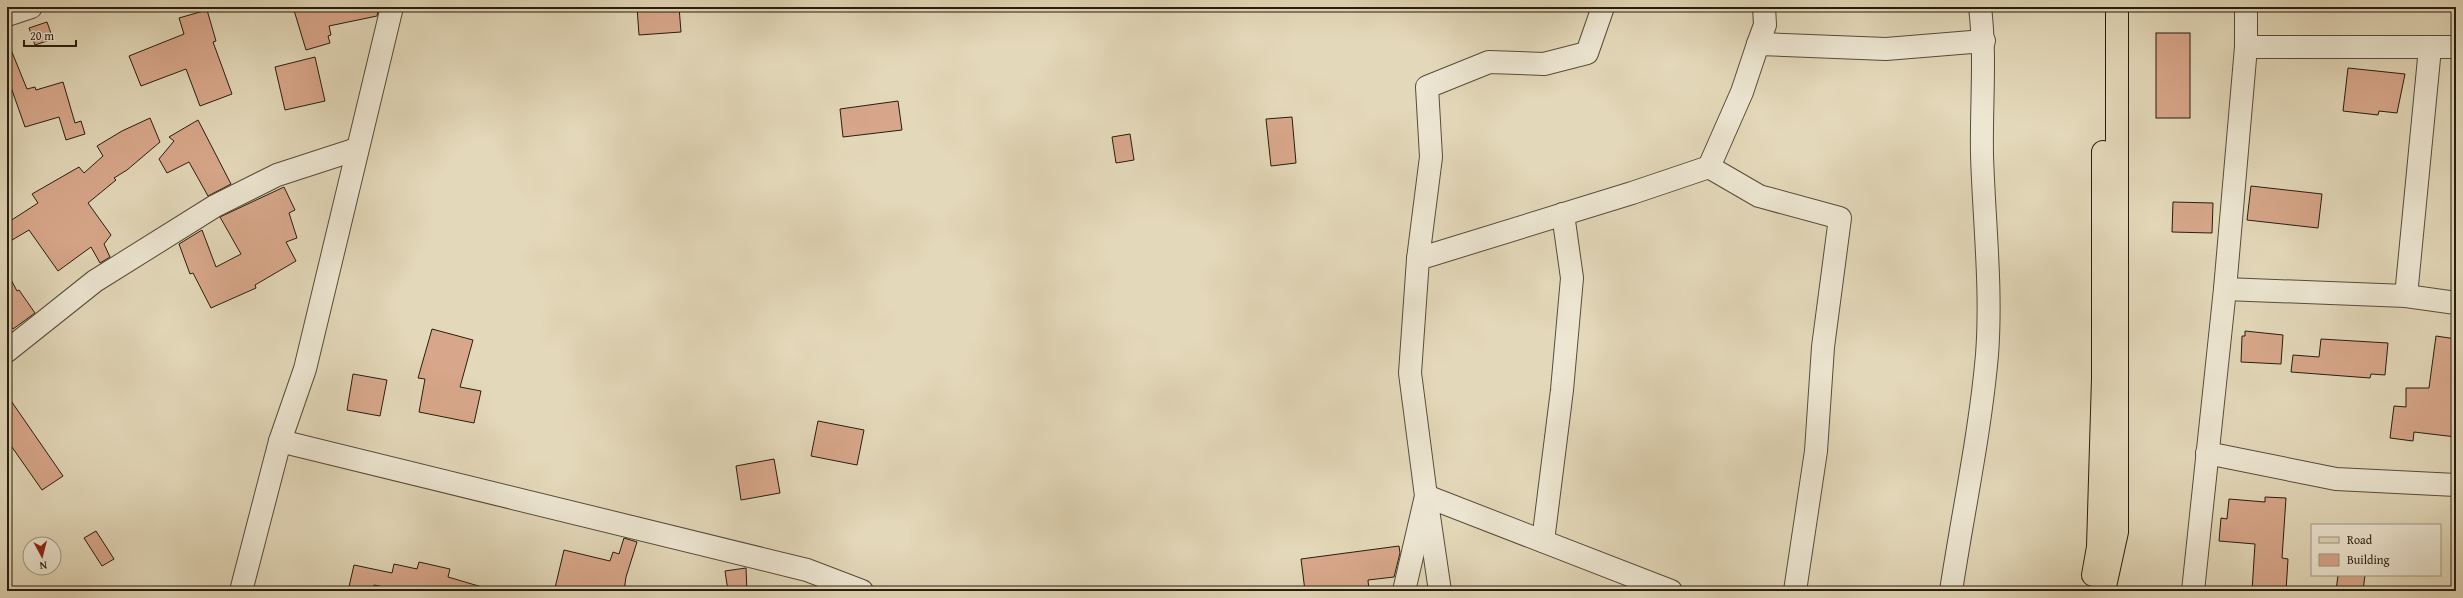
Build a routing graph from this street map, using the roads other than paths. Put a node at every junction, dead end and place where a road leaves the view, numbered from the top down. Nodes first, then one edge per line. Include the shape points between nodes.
1 (31, 7) edge
2 (392, 7) edge
3 (1603, 7) edge
4 (1764, 7) edge
5 (1980, 7) edge
6 (2104, 7) edge
7 (2117, 7) edge
8 (2246, 7) edge
9 (7, 15) edge
10 (1984, 41) junction
11 (1758, 44) junction
12 (2246, 47) junction
13 (2456, 47) edge
14 (2430, 48) junction
15 (357, 148) junction
16 (1709, 167) junction
17 (1563, 214) junction
18 (1418, 259) junction
19 (2225, 289) junction
20 (2406, 296) junction
21 (2456, 303) edge
22 (7, 351) edge
23 (280, 441) junction
24 (2207, 453) junction
25 (2456, 485) edge
26 (1426, 496) junction
27 (1543, 541) junction
28 (241, 591) edge
29 (862, 591) edge
30 (1404, 591) edge
31 (1440, 591) edge
32 (1670, 591) edge
33 (1794, 591) edge
34 (1951, 591) edge
35 (2090, 591) edge
36 (2104, 591) edge
37 (2193, 591) edge

1 - 9 street
2 - 15 street
3 - 18 street via 1587,54 1544,64 1489,62 1427,87 1431,156
4 - 11 street via 1765,25
5 - 10 street
6 - 35 main road via 2103,378 2098,547
7 - 36 main road via 2117,532
8 - 12 street
10 - 11 street via 1886,49
10 - 34 street via 1982,154 1989,263 1987,354 1974,463
11 - 16 street via 1742,92
12 - 14 street
12 - 19 street
13 - 14 street
14 - 20 street
15 - 22 street via 277,175 215,206 96,281
15 - 23 street via 305,369
16 - 17 street
16 - 33 street via 1759,196 1840,218 1823,347 1816,451
17 - 18 street
17 - 27 street via 1572,278 1562,390
18 - 26 street via 1410,373
19 - 20 street
19 - 24 street
20 - 21 street
23 - 28 street
23 - 29 street via 807,570
24 - 25 street via 2336,479
24 - 37 street
26 - 27 street
26 - 30 street
26 - 31 street
27 - 32 street

